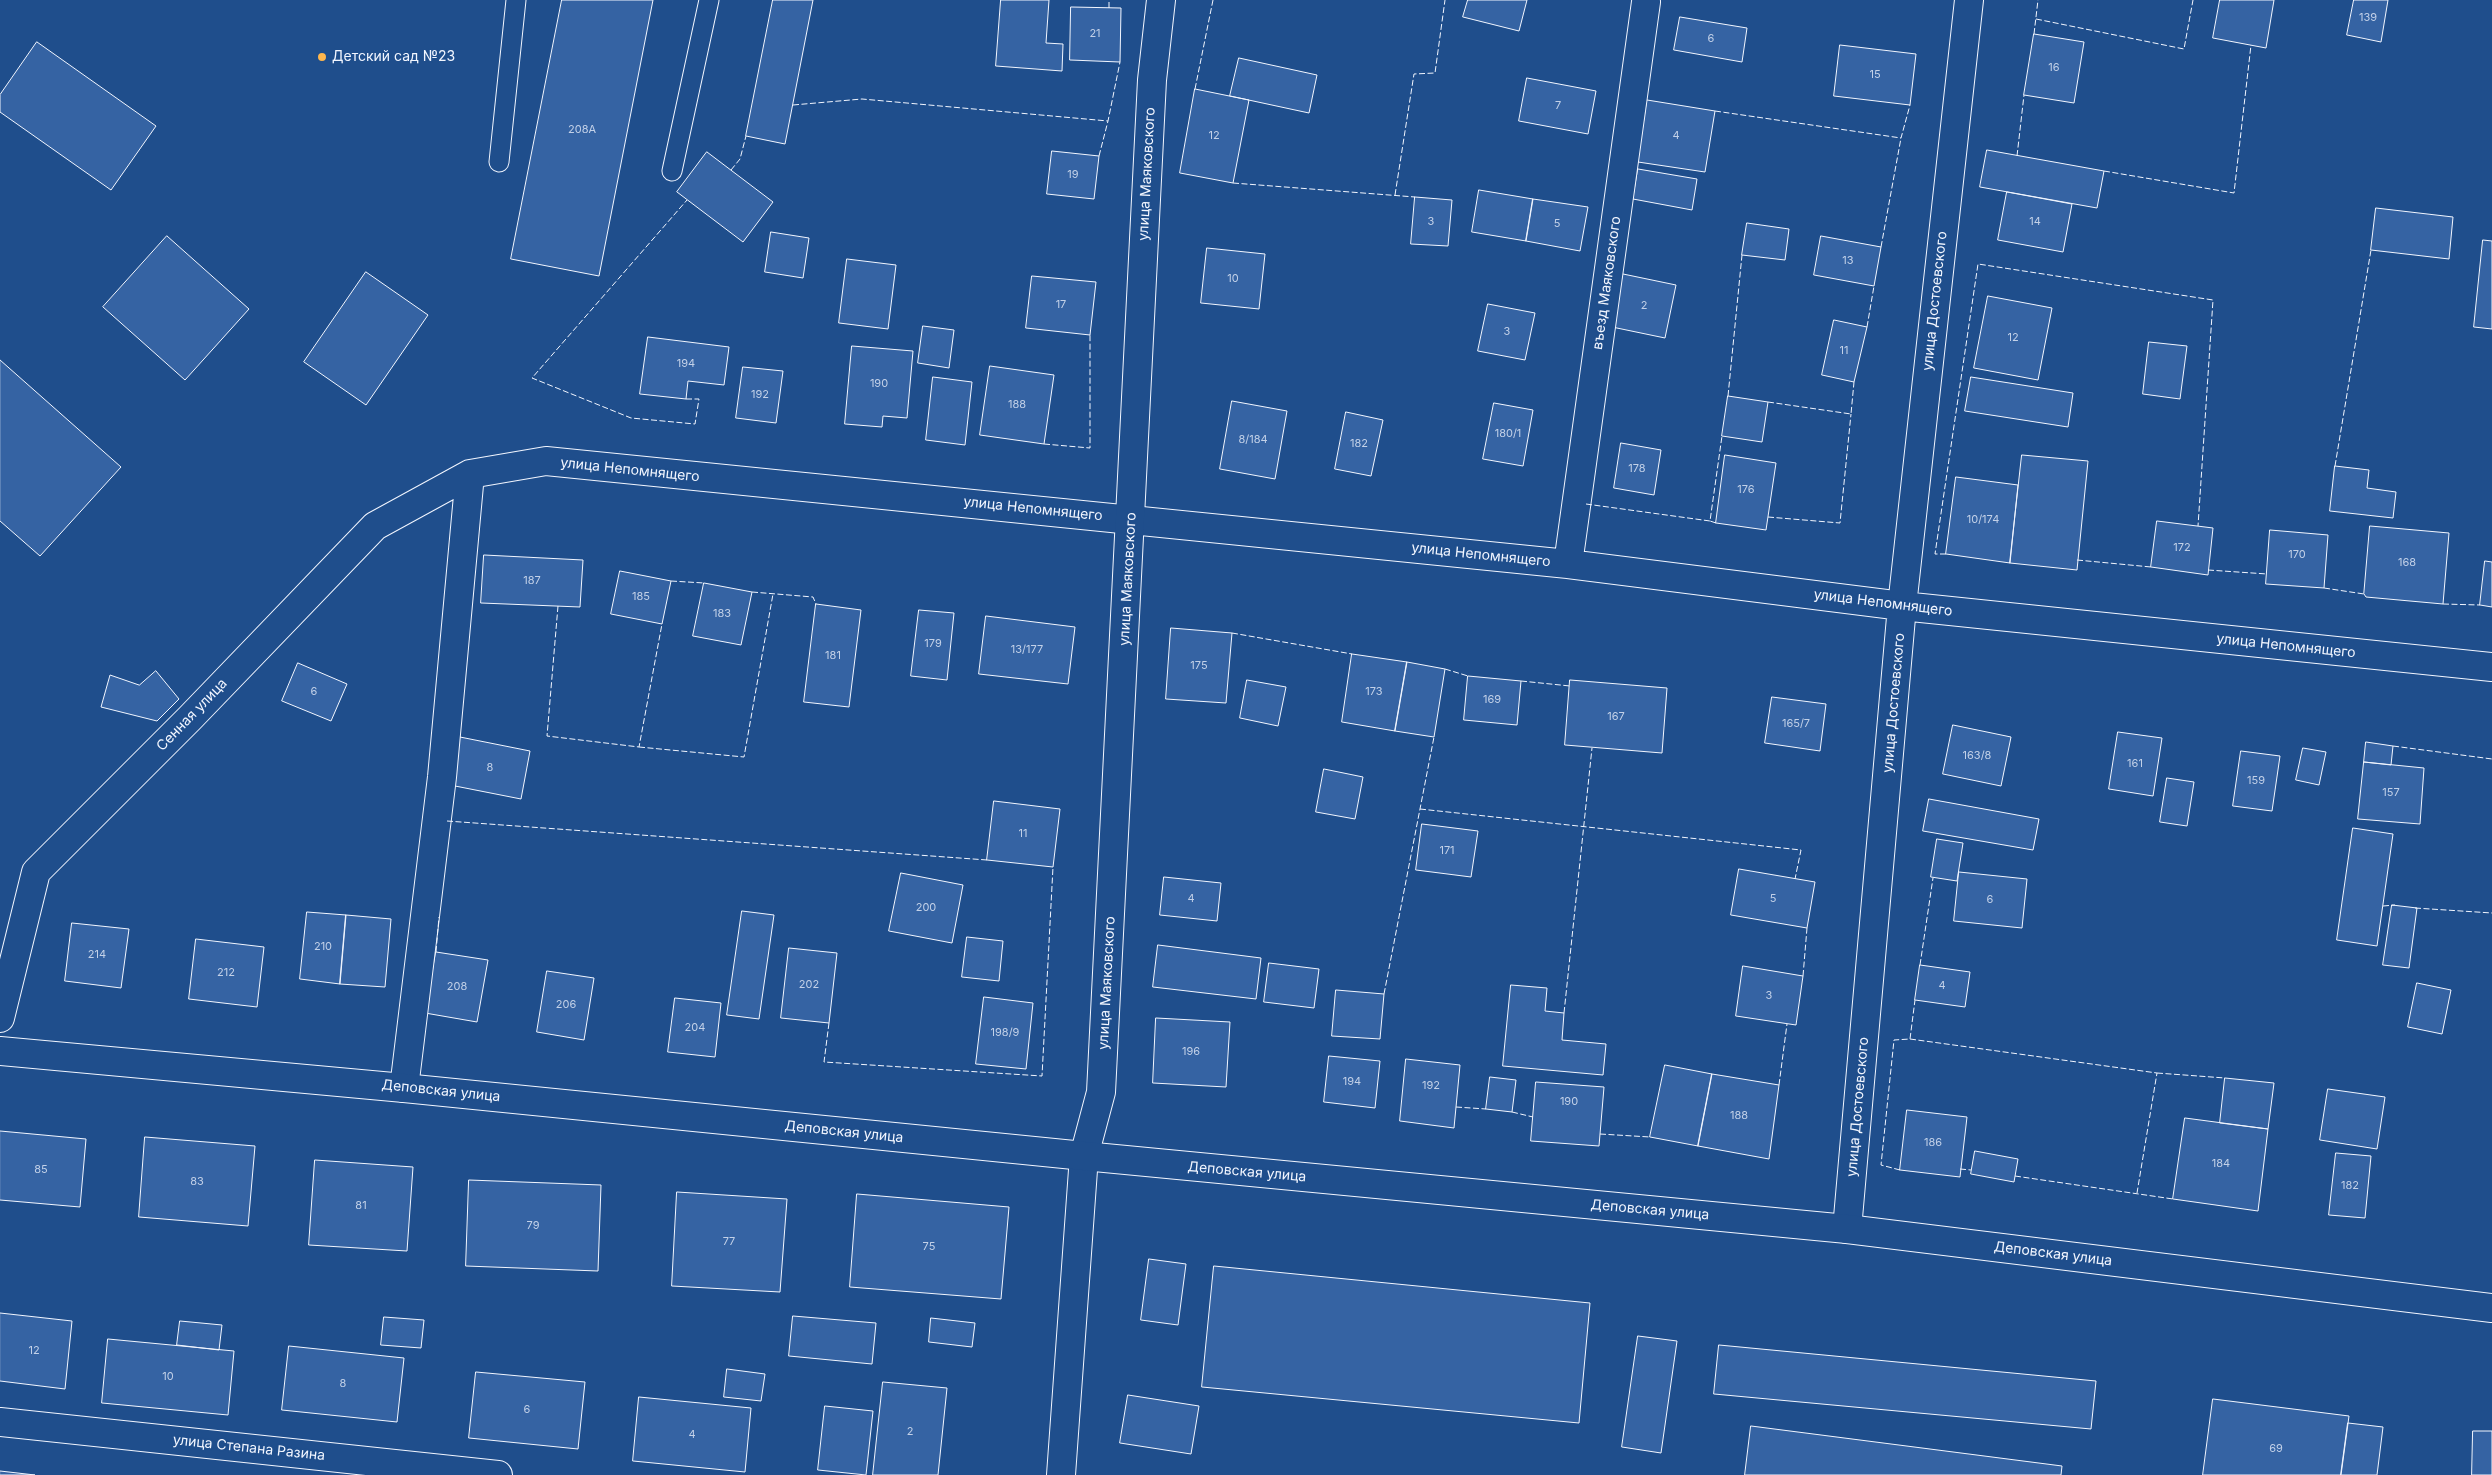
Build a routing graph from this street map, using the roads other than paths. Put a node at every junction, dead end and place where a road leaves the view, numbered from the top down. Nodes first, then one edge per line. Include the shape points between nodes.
1 (516, 0) edge
2 (709, 0) edge
3 (1161, 0) edge
4 (1969, 0) edge
5 (1646, 2) dead end
6 (499, 162) dead end
7 (672, 171) dead end
8 (470, 474) junction
9 (1131, 519) junction
10 (1568, 564) junction
11 (1902, 606) junction
12 (2492, 667) edge
13 (0, 1018) edge
14 (0, 1051) edge
15 (404, 1088) junction
16 (1084, 1156) junction
17 (1847, 1229) junction
18 (2492, 1308) edge
19 (0, 1422) edge
20 (498, 1475) edge
21 (1061, 1475) edge

1 - 6 lane
2 - 7 lane
3 - 9 street, улица Маяковского via 1152,80
4 - 11 street, улица Достоевского
5 - 10 street, въезд Маяковского
8 - 9 street, улица Непомнящего via 546,461
8 - 13 street, Сенная улица via 375,526 36,872
8 - 15 street via 442,777
9 - 10 street, улица Непомнящего
9 - 16 street, улица Маяковского via 1102,1092
10 - 11 street, улица Непомнящего
11 - 12 street, улица Непомнящего
11 - 17 street, улица Достоевского
14 - 15 street, Деповская улица
15 - 16 street, Деповская улица
16 - 17 street, Деповская улица
16 - 21 street, улица Маяковского
17 - 18 street, Деповская улица
19 - 20 street, улица Степана Разина

